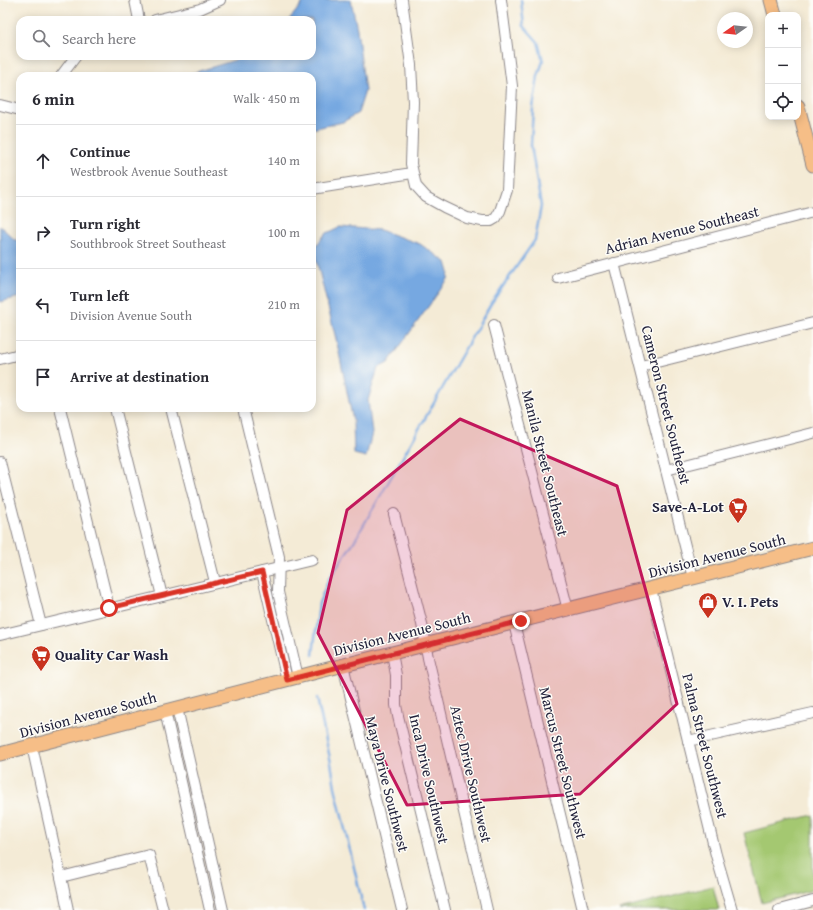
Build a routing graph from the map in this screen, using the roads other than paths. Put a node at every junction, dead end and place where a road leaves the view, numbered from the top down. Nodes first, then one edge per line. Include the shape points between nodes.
1 (135, 0) edge
2 (220, 0) edge
3 (402, 0) edge
4 (501, 0) edge
5 (771, 0) edge
6 (774, 12) edge
7 (139, 16) edge
8 (171, 16) edge
9 (73, 60) edge
10 (64, 72) edge
11 (0, 105) edge
12 (16, 109) edge
13 (801, 118) edge
14 (813, 165) edge
15 (412, 173) junction
16 (316, 188) edge
17 (813, 212) edge
18 (614, 263) junction
19 (558, 278) dead end
20 (813, 323) edge
21 (494, 325) dead end
22 (16, 355) edge
23 (0, 359) edge
24 (640, 366) junction
25 (61, 412) edge
26 (116, 412) edge
27 (172, 412) edge
28 (244, 412) edge
29 (813, 433) edge
30 (0, 462) edge
31 (666, 470) junction
32 (394, 514) dead end
33 (813, 548) edge
34 (312, 560) dead end
35 (279, 568) junction
36 (262, 572) junction
37 (693, 578) junction
38 (215, 582) junction
39 (651, 588) junction
40 (162, 596) junction
41 (109, 608) junction
42 (568, 610) junction
43 (514, 623) junction
44 (41, 625) junction
45 (0, 635) edge
46 (426, 645) junction
47 (392, 653) junction
48 (343, 665) junction
49 (293, 678) junction
50 (171, 710) junction
51 (813, 714) edge
52 (688, 741) junction
53 (32, 746) junction
54 (0, 754) edge
55 (61, 876) junction
56 (813, 901) edge
57 (68, 910) edge
58 (163, 910) edge
59 (210, 910) edge
60 (223, 910) edge
61 (402, 910) edge
62 (445, 910) edge
63 (487, 910) edge
64 (583, 910) edge
65 (732, 910) edge
66 (779, 910) edge

1 - 7 street
2 - 8 street via 200,9
3 - 15 street via 411,65
4 - 15 street via 512,86 507,190 500,211 491,221 467,218 426,197 418,190
5 - 6 main road
9 - 10 street
11 - 12 street
13 - 14 main road
15 - 16 street
17 - 18 street, Adrian Avenue Southeast
18 - 19 street, Adrian Avenue Southeast
18 - 24 street, Cameron Street Southeast
20 - 24 street
21 - 42 street, Manila Street Southeast
22 - 23 street
24 - 31 street, Cameron Street Southeast
25 - 41 street
26 - 40 street
27 - 38 street
28 - 35 street via 279,557
29 - 31 street
30 - 44 street
31 - 37 street, Cameron Street Southeast
32 - 46 street, Aztec Drive Southwest
33 - 37 main road, Division Avenue South
34 - 35 street
35 - 36 street
35 - 49 street via 279,598
36 - 38 street
36 - 49 street
37 - 39 main road, Division Avenue South
38 - 40 street
39 - 42 main road, Division Avenue South
39 - 52 street, Palma Street Southwest
40 - 41 street
41 - 44 street
42 - 43 main road, Division Avenue South
43 - 46 main road, Division Avenue South
43 - 64 street, Marcus Street Southwest
44 - 45 street
46 - 47 main road, Division Avenue South
46 - 63 street, Aztec Drive Southwest
47 - 48 main road, Division Avenue South
47 - 62 street, Inca Drive Southwest via 398,716
48 - 49 main road, Division Avenue South
48 - 61 street, Maya Drive Southwest
49 - 50 main road, Division Avenue South
50 - 53 main road, Division Avenue South
50 - 59 street
50 - 60 street
51 - 52 street
52 - 65 street, Palma Street Southwest
53 - 54 main road, Division Avenue South
53 - 55 street
55 - 57 street
55 - 58 street via 149,855
56 - 66 street

